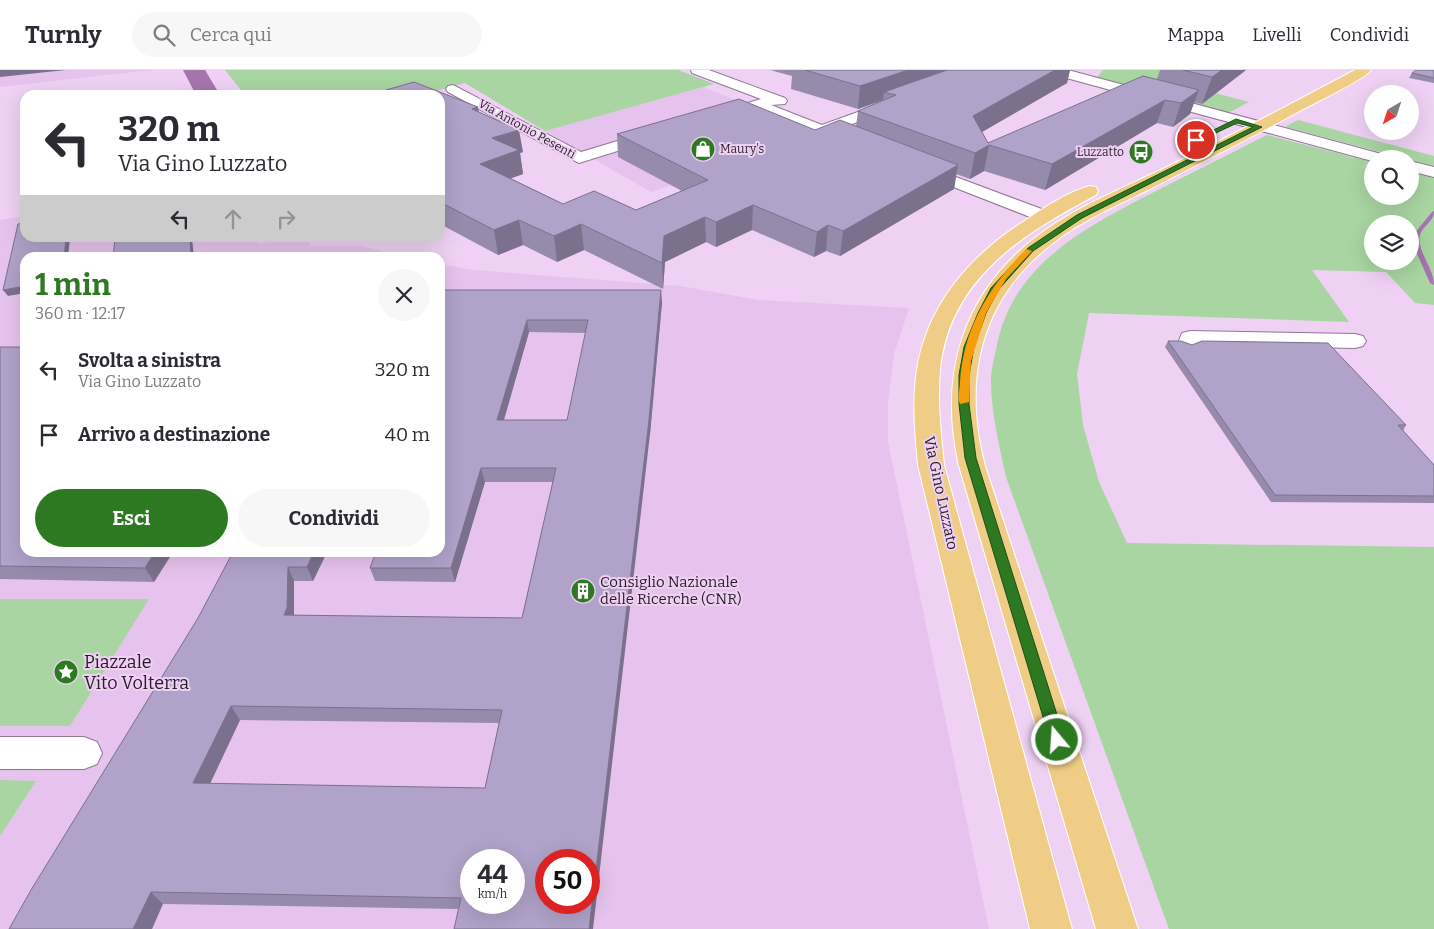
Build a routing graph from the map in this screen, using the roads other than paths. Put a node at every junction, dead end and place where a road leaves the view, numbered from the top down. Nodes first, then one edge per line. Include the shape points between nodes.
1 (697, 70) edge
2 (1054, 70) edge
3 (1365, 70) edge
4 (713, 73) edge
5 (453, 88) dead end
6 (906, 99) edge
7 (775, 100) junction
8 (757, 104) junction
9 (1250, 120) junction
10 (702, 121) edge
11 (837, 124) junction
12 (673, 130) edge
13 (821, 130) junction
14 (868, 148) edge
15 (1364, 153) edge
16 (904, 162) edge
17 (1419, 168) edge
18 (1434, 172) edge
19 (1041, 216) junction
20 (1356, 341) dead end
21 (1188, 343) edge
22 (0, 753) edge
23 (84, 753) dead end
24 (1052, 929) edge
25 (1117, 929) edge

1 - 4 street
2 - 9 street
3 - 9 main road
4 - 7 street
5 - 12 street, Via Antonio Pesenti via 579,158
6 - 11 street
7 - 8 street
7 - 11 street
8 - 10 street
8 - 13 street
9 - 15 street
9 - 19 main road, Via Gino Luzzato
9 - 25 main road via 1080,216 1030,249 1003,277 988,299 966,361 964,404 970,458
11 - 13 street
13 - 14 street
16 - 19 street
17 - 18 street
19 - 24 main road, Via Gino Luzzato via 990,252 952,301 930,354 926,413 936,487
20 - 21 street via 1190,338
22 - 23 street

